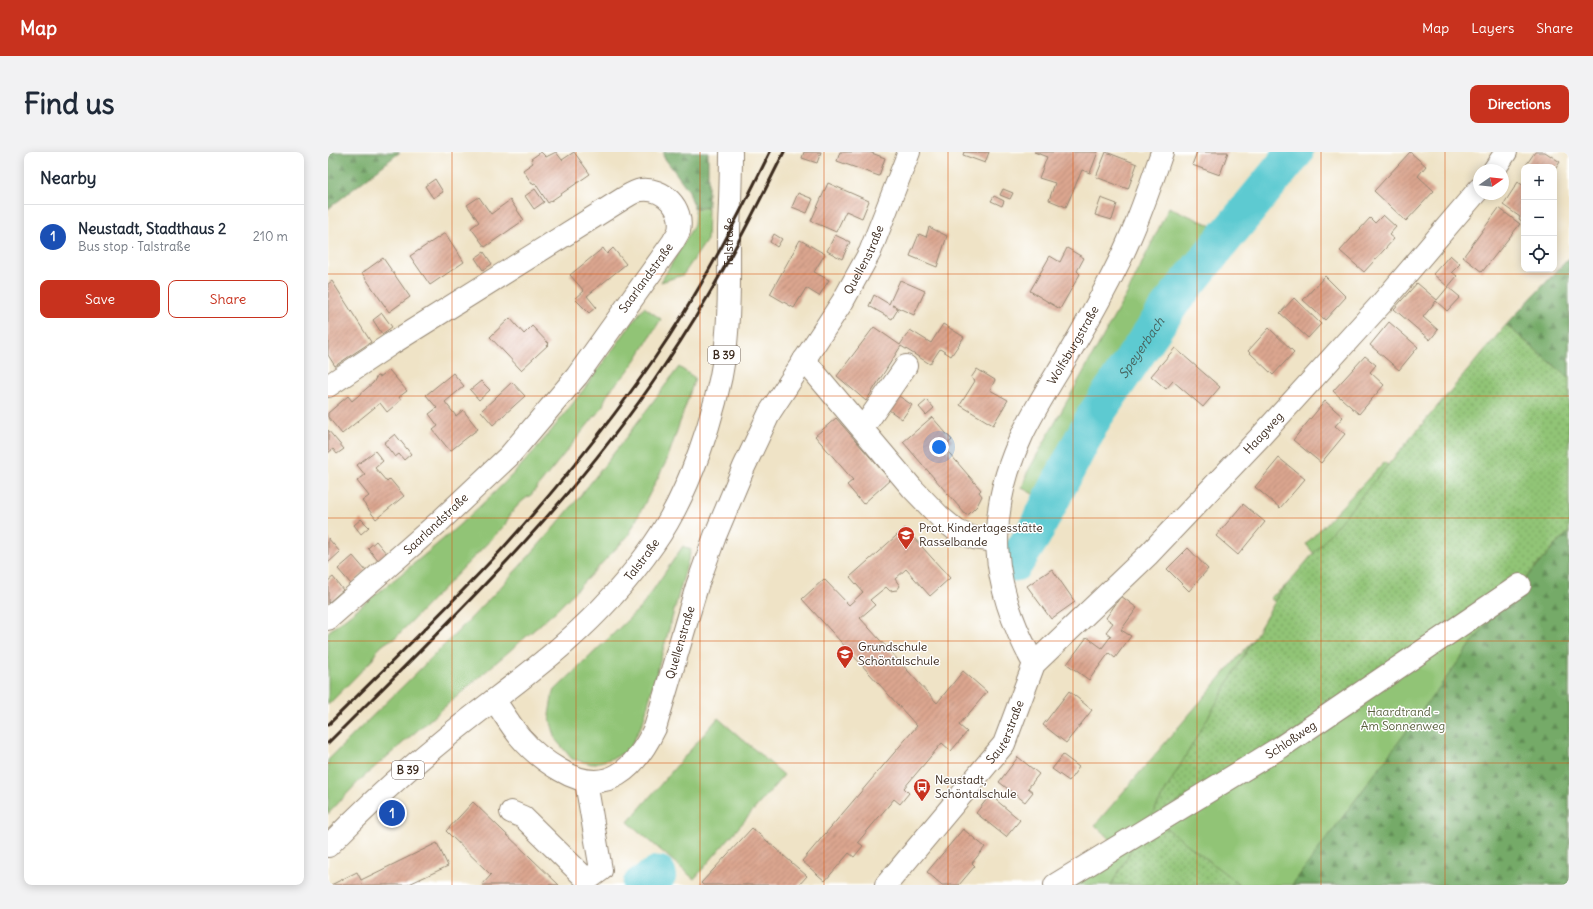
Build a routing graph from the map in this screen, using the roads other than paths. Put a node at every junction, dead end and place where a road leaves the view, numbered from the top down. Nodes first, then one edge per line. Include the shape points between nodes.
1 (731, 152) edge
2 (909, 152) edge
3 (1162, 152) edge
4 (1506, 152) edge
5 (1498, 164) edge
6 (1473, 196) edge
7 (804, 360) junction
8 (906, 366) dead end
9 (328, 386) edge
10 (863, 428) junction
11 (996, 541) junction
12 (1520, 585) dead end
13 (328, 619) edge
14 (1034, 664) junction
15 (494, 700) junction
16 (586, 782) junction
17 (511, 812) dead end
18 (328, 846) edge
19 (886, 885) edge
20 (1054, 885) edge

1 - 15 street, Talstraße / B 39 via 729,304 725,353 714,406 685,486 654,544 615,594 567,642
2 - 7 street, Quellenstraße via 870,252 843,301
3 - 11 street, Wolfsburgstraße via 1126,247 1082,332 1023,433 1008,470
4 - 5 street
6 - 14 street, Haagweg via 1381,304 1262,436 1149,554
7 - 10 street
7 - 16 street, Quellenstraße via 770,412 714,536 655,728 645,749 632,765 611,779
8 - 10 street
9 - 13 street, Saarlandstraße via 624,198 640,190 650,190 669,199 676,207 679,230 673,242 577,376 509,456 440,521
10 - 11 street via 912,488 939,516 957,531 974,538
11 - 14 street via 1003,593 1014,624
12 - 20 street, Schloßweg via 1281,747
14 - 19 street, Sauterstraße via 1004,744
15 - 16 street, Quellenstraße via 520,738 537,754 572,777
15 - 18 street, Talstraße / B 39 via 410,768
16 - 17 street via 601,870 587,880 523,817

